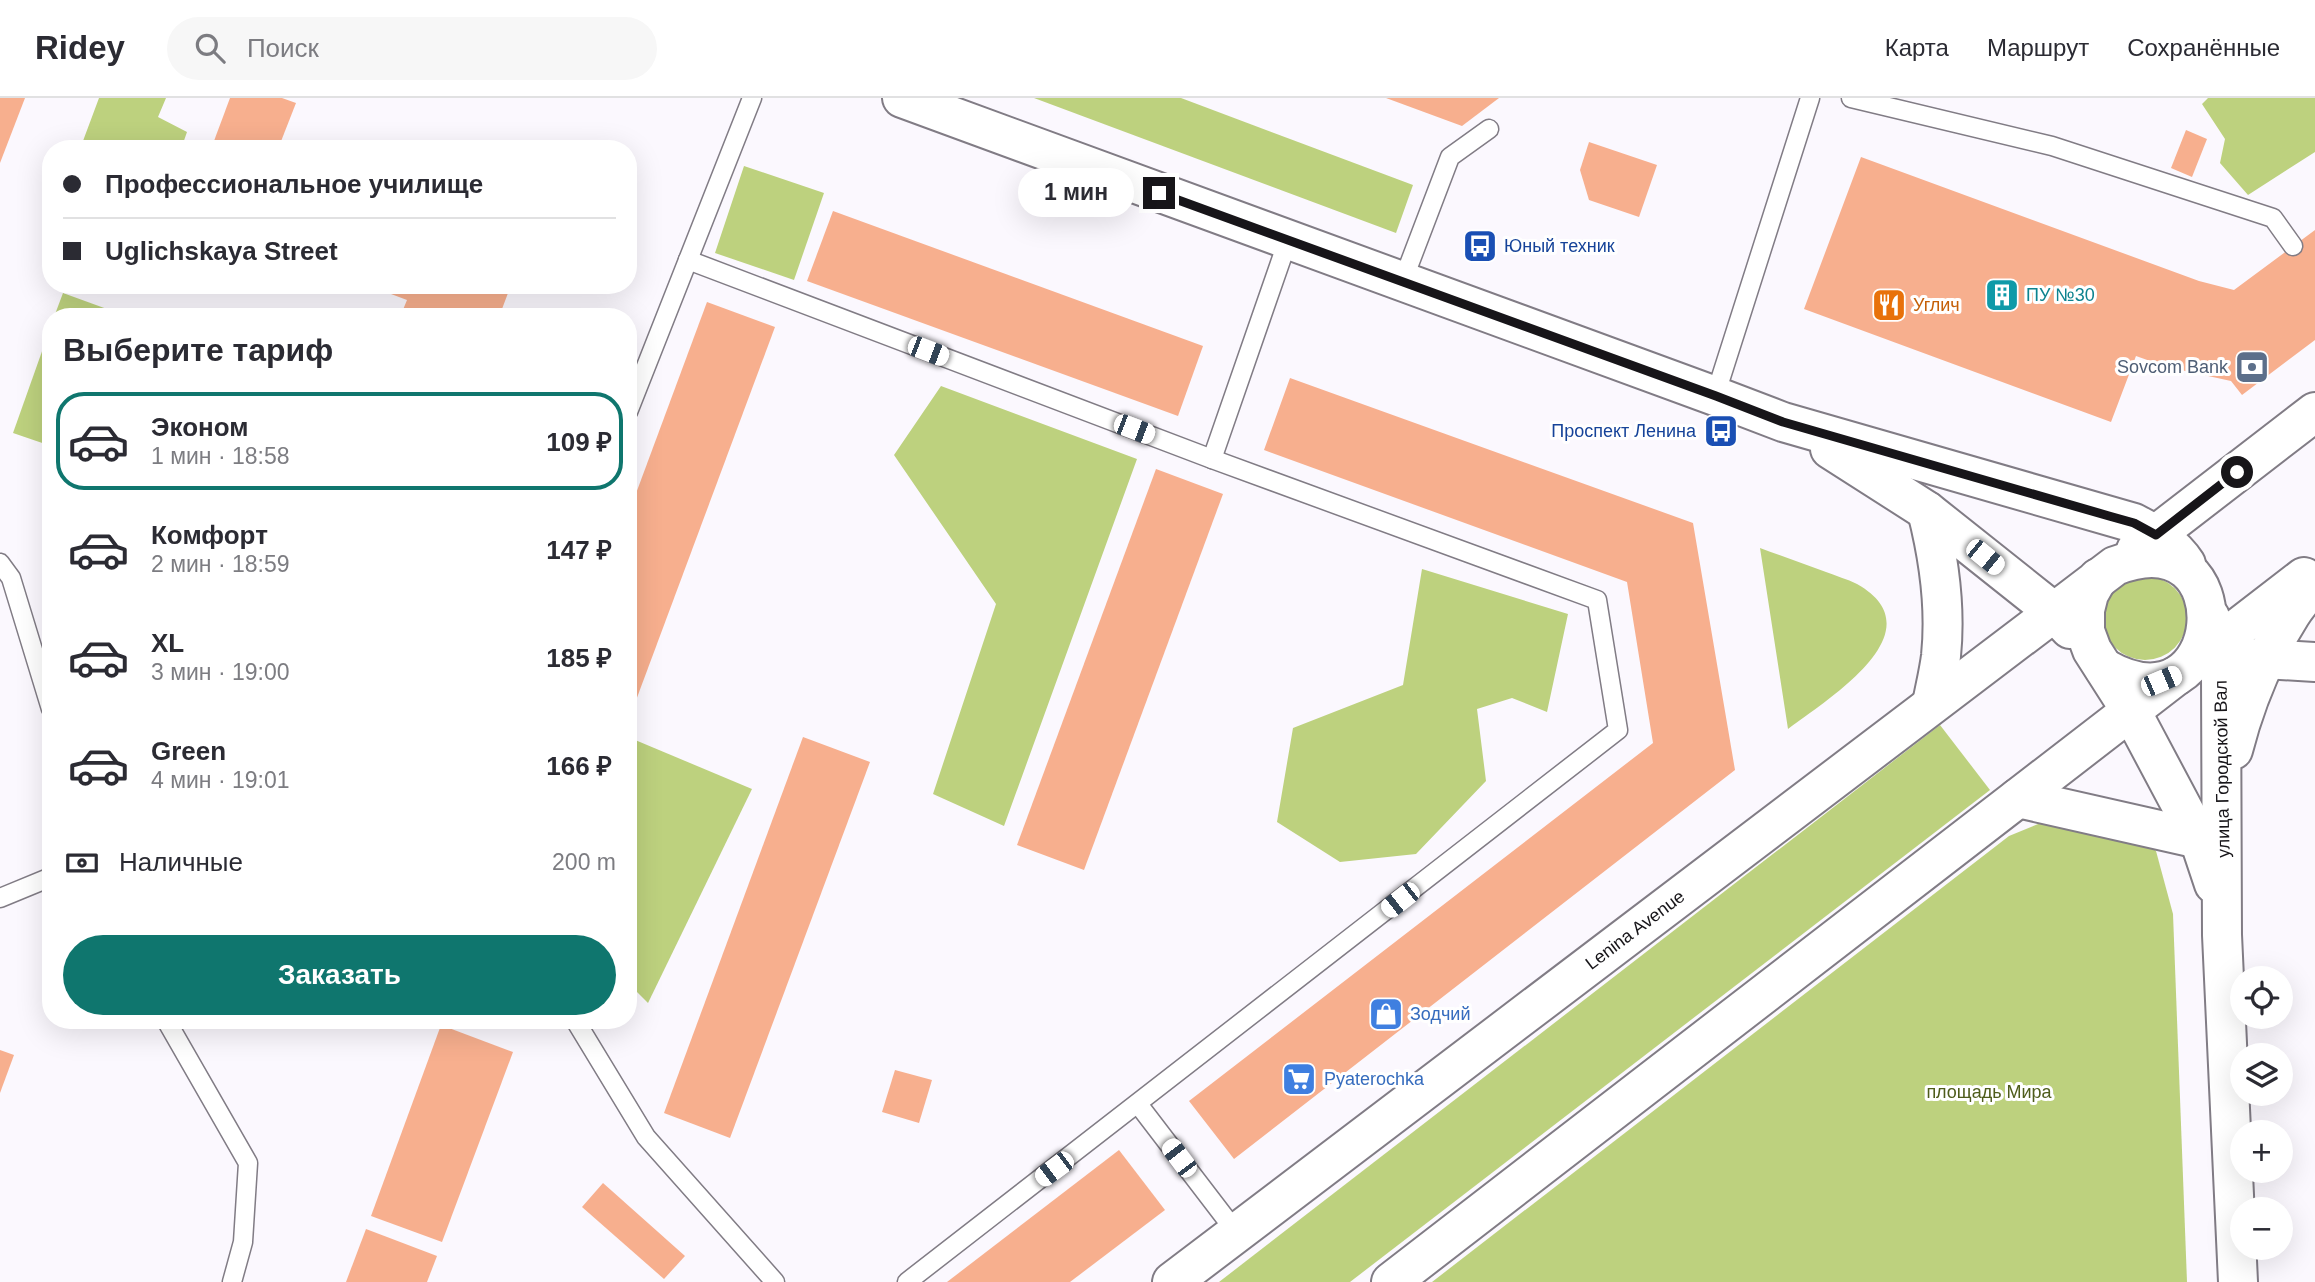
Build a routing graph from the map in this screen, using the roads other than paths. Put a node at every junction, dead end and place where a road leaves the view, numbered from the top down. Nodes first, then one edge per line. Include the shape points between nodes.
1 (752, 98) edge
2 (902, 98) edge
3 (1810, 98) edge
4 (1851, 98) edge
5 (1489, 129) dead end
6 (1288, 240) junction
7 (2292, 246) dead end
8 (688, 260) junction
9 (1402, 283) junction
10 (637, 389) edge
11 (1716, 396) junction
12 (2315, 412) edge
13 (1783, 422) junction
14 (1212, 459) junction
15 (1927, 511) junction
16 (2156, 535) junction
17 (0, 563) edge
18 (2315, 569) edge
19 (2106, 572) junction
20 (2315, 584) edge
21 (2201, 591) junction
22 (2054, 612) junction
23 (2268, 658) junction
24 (2098, 659) junction
25 (2202, 661) junction
26 (2315, 662) edge
27 (42, 680) edge
28 (1932, 704) junction
29 (2131, 711) junction
30 (2223, 789) junction
31 (2018, 798) junction
32 (2199, 839) junction
33 (42, 881) edge
34 (0, 898) edge
35 (2222, 935) junction
36 (171, 1029) edge
37 (580, 1029) edge
38 (1138, 1104) junction
39 (1236, 1232) junction
40 (232, 1282) edge
41 (775, 1282) edge
42 (907, 1282) edge
43 (1172, 1282) edge
44 (1391, 1282) edge
45 (2238, 1282) edge

1 - 8 lane
2 - 6 main road
3 - 11 lane
4 - 7 lane via 2052,146 2273,218
5 - 9 lane via 1450,157
6 - 9 main road
6 - 14 lane
8 - 10 lane
8 - 14 lane
9 - 11 main road
11 - 13 main road
12 - 16 main road, Lenina Avenue
13 - 15 main road
13 - 16 main road via 2134,523
14 - 38 lane via 1597,600 1618,730
15 - 22 main road
15 - 28 main road via 1937,551 1942,617
16 - 19 main road, Lenina Avenue
16 - 21 main road via 2171,546
17 - 27 lane via 11,578
18 - 25 main road
19 - 21 main road via 2132,559 2150,557 2168,561
19 - 22 main road, Lenina Avenue
19 - 24 main road via 2089,594 2085,610 2085,631
20 - 23 main road via 2291,614
21 - 25 main road via 2208,621
22 - 24 main road
22 - 28 main road, Lenina Avenue
23 - 25 main road
23 - 26 main road
23 - 30 main road via 2241,718
24 - 25 main road via 2120,677 2139,682 2161,681
24 - 29 main road, улица Городской Вал
25 - 29 main road
25 - 30 main road, улица Городской Вал
28 - 39 main road, Lenina Avenue
29 - 31 main road
29 - 32 main road, улица Городской Вал
30 - 35 main road, улица Городской Вал
31 - 32 main road
31 - 44 main road
32 - 35 main road, улица Городской Вал via 2211,870
33 - 34 lane
35 - 45 main road, улица Городской Вал
36 - 40 lane via 248,1163 243,1241
37 - 41 lane via 646,1137
38 - 39 lane
38 - 42 lane
39 - 43 main road, Lenina Avenue

